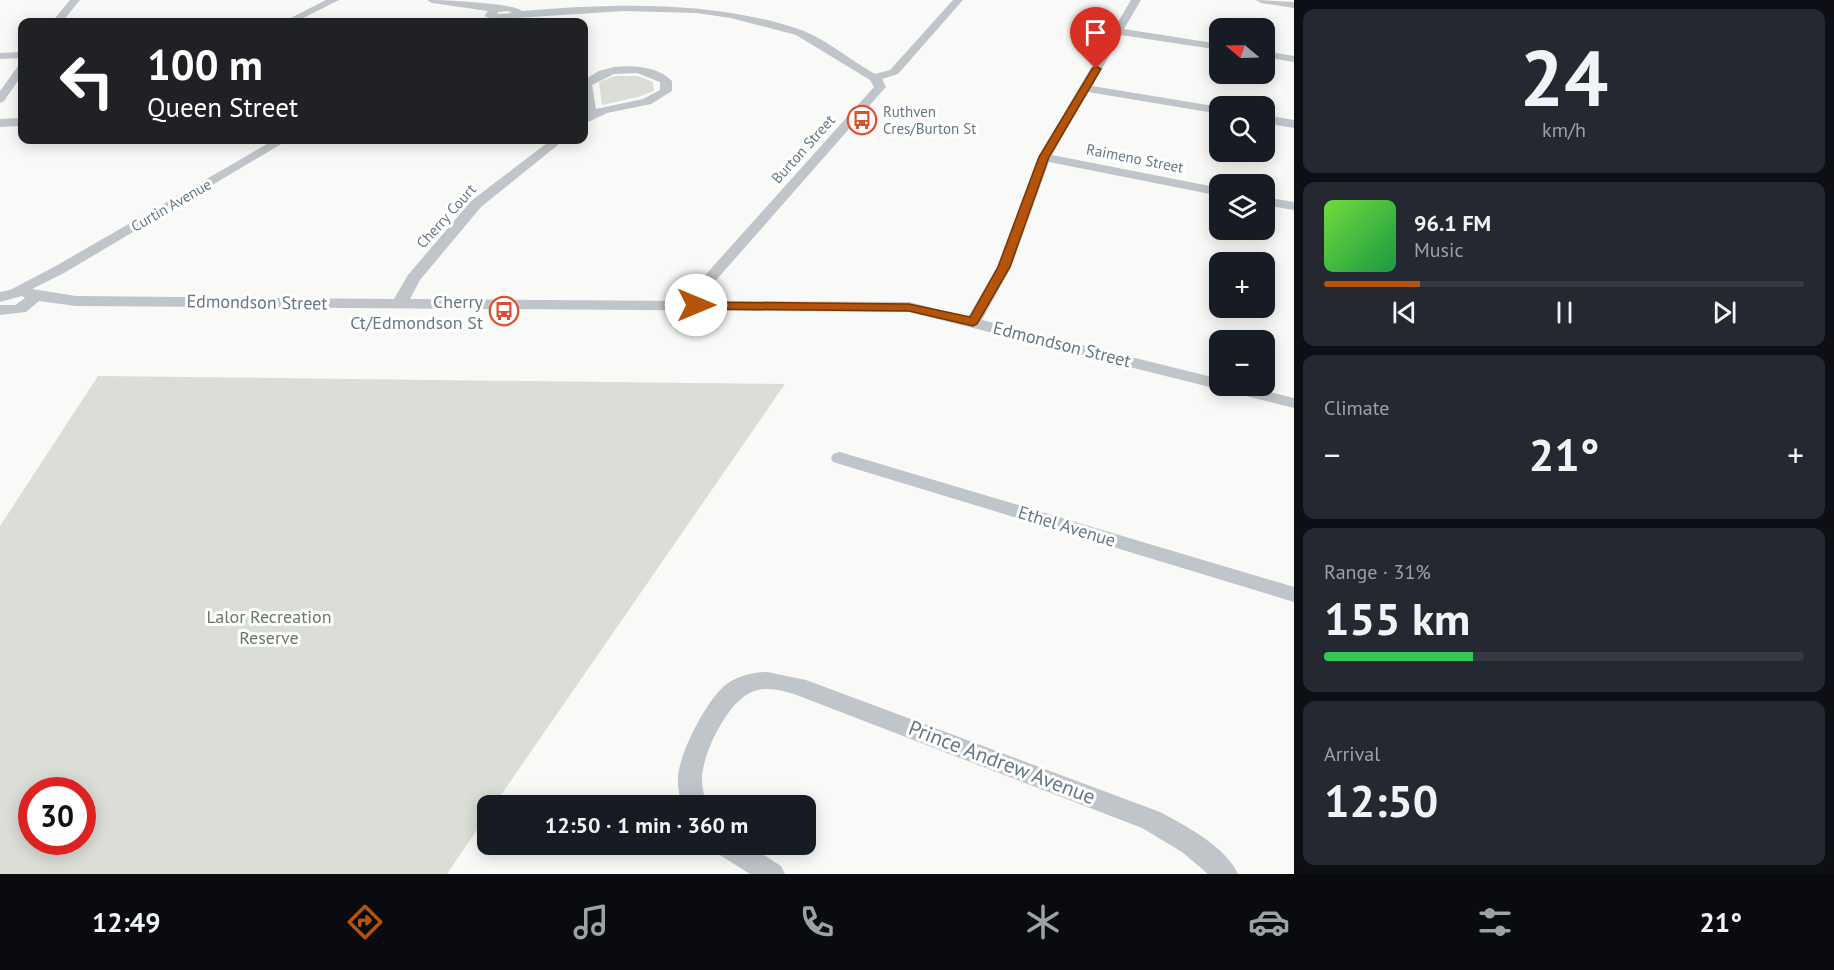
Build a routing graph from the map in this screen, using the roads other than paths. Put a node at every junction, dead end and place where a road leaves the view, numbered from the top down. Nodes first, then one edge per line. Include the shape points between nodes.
1 (75, 0) edge
2 (334, 0) edge
3 (432, 0) edge
4 (958, 0) edge
5 (1136, 0) edge
6 (1261, 0) edge
7 (734, 4) dead end
8 (1294, 5) edge
9 (503, 12) edge
10 (723, 12) junction
11 (60, 18) edge
12 (296, 18) edge
13 (1119, 31) junction
14 (1209, 45) edge
15 (18, 55) edge
16 (1275, 55) edge
17 (0, 56) edge
18 (1294, 58) edge
19 (18, 74) edge
20 (874, 78) junction
21 (588, 82) edge
22 (1085, 87) junction
23 (588, 92) edge
24 (0, 99) edge
25 (1209, 109) edge
26 (588, 113) edge
27 (588, 117) edge
28 (1275, 121) edge
29 (18, 122) edge
30 (0, 123) edge
31 (1294, 124) edge
32 (275, 144) edge
33 (553, 144) edge
34 (1044, 157) junction
35 (1209, 190) edge
36 (1275, 203) edge
37 (1294, 206) edge
38 (0, 297) edge
39 (28, 297) junction
40 (399, 303) junction
41 (696, 305) junction
42 (3, 313) edge
43 (973, 322) junction
44 (1209, 381) edge
45 (1266, 396) edge
46 (1294, 403) edge
47 (840, 458) dead end
48 (1294, 595) edge
49 (693, 795) edge
50 (742, 855) edge
51 (772, 874) edge
52 (1225, 874) edge

1 - 11 street
2 - 12 street
3 - 9 street
4 - 20 street via 894,72
5 - 13 street
6 - 8 street
7 - 10 street
9 - 10 street via 644,5
10 - 20 street via 801,34
13 - 14 street
13 - 22 street
15 - 17 street
16 - 18 street
19 - 24 street
20 - 41 street, Burton Street via 880,87 704,285
21 - 27 street via 597,75 635,71 666,81 666,91 658,98
22 - 25 street
22 - 34 street
23 - 26 street
28 - 31 street
29 - 30 street
32 - 39 street, Curtin Avenue via 59,270
33 - 40 street, Cherry Court via 476,204 413,278
34 - 35 street, Raimeno Street
34 - 43 street via 1004,267
36 - 37 street
38 - 39 street
39 - 40 street, Edmondson Street via 76,301
39 - 42 street
40 - 41 street, Edmondson Street
41 - 43 street, Edmondson Street via 909,307
43 - 44 street, Edmondson Street
45 - 46 street
47 - 48 street, Ethel Avenue
49 - 52 street, Prince Andrew Avenue via 690,778 702,741 724,702 734,691 764,680 798,686 1151,820 1182,836
50 - 51 street

